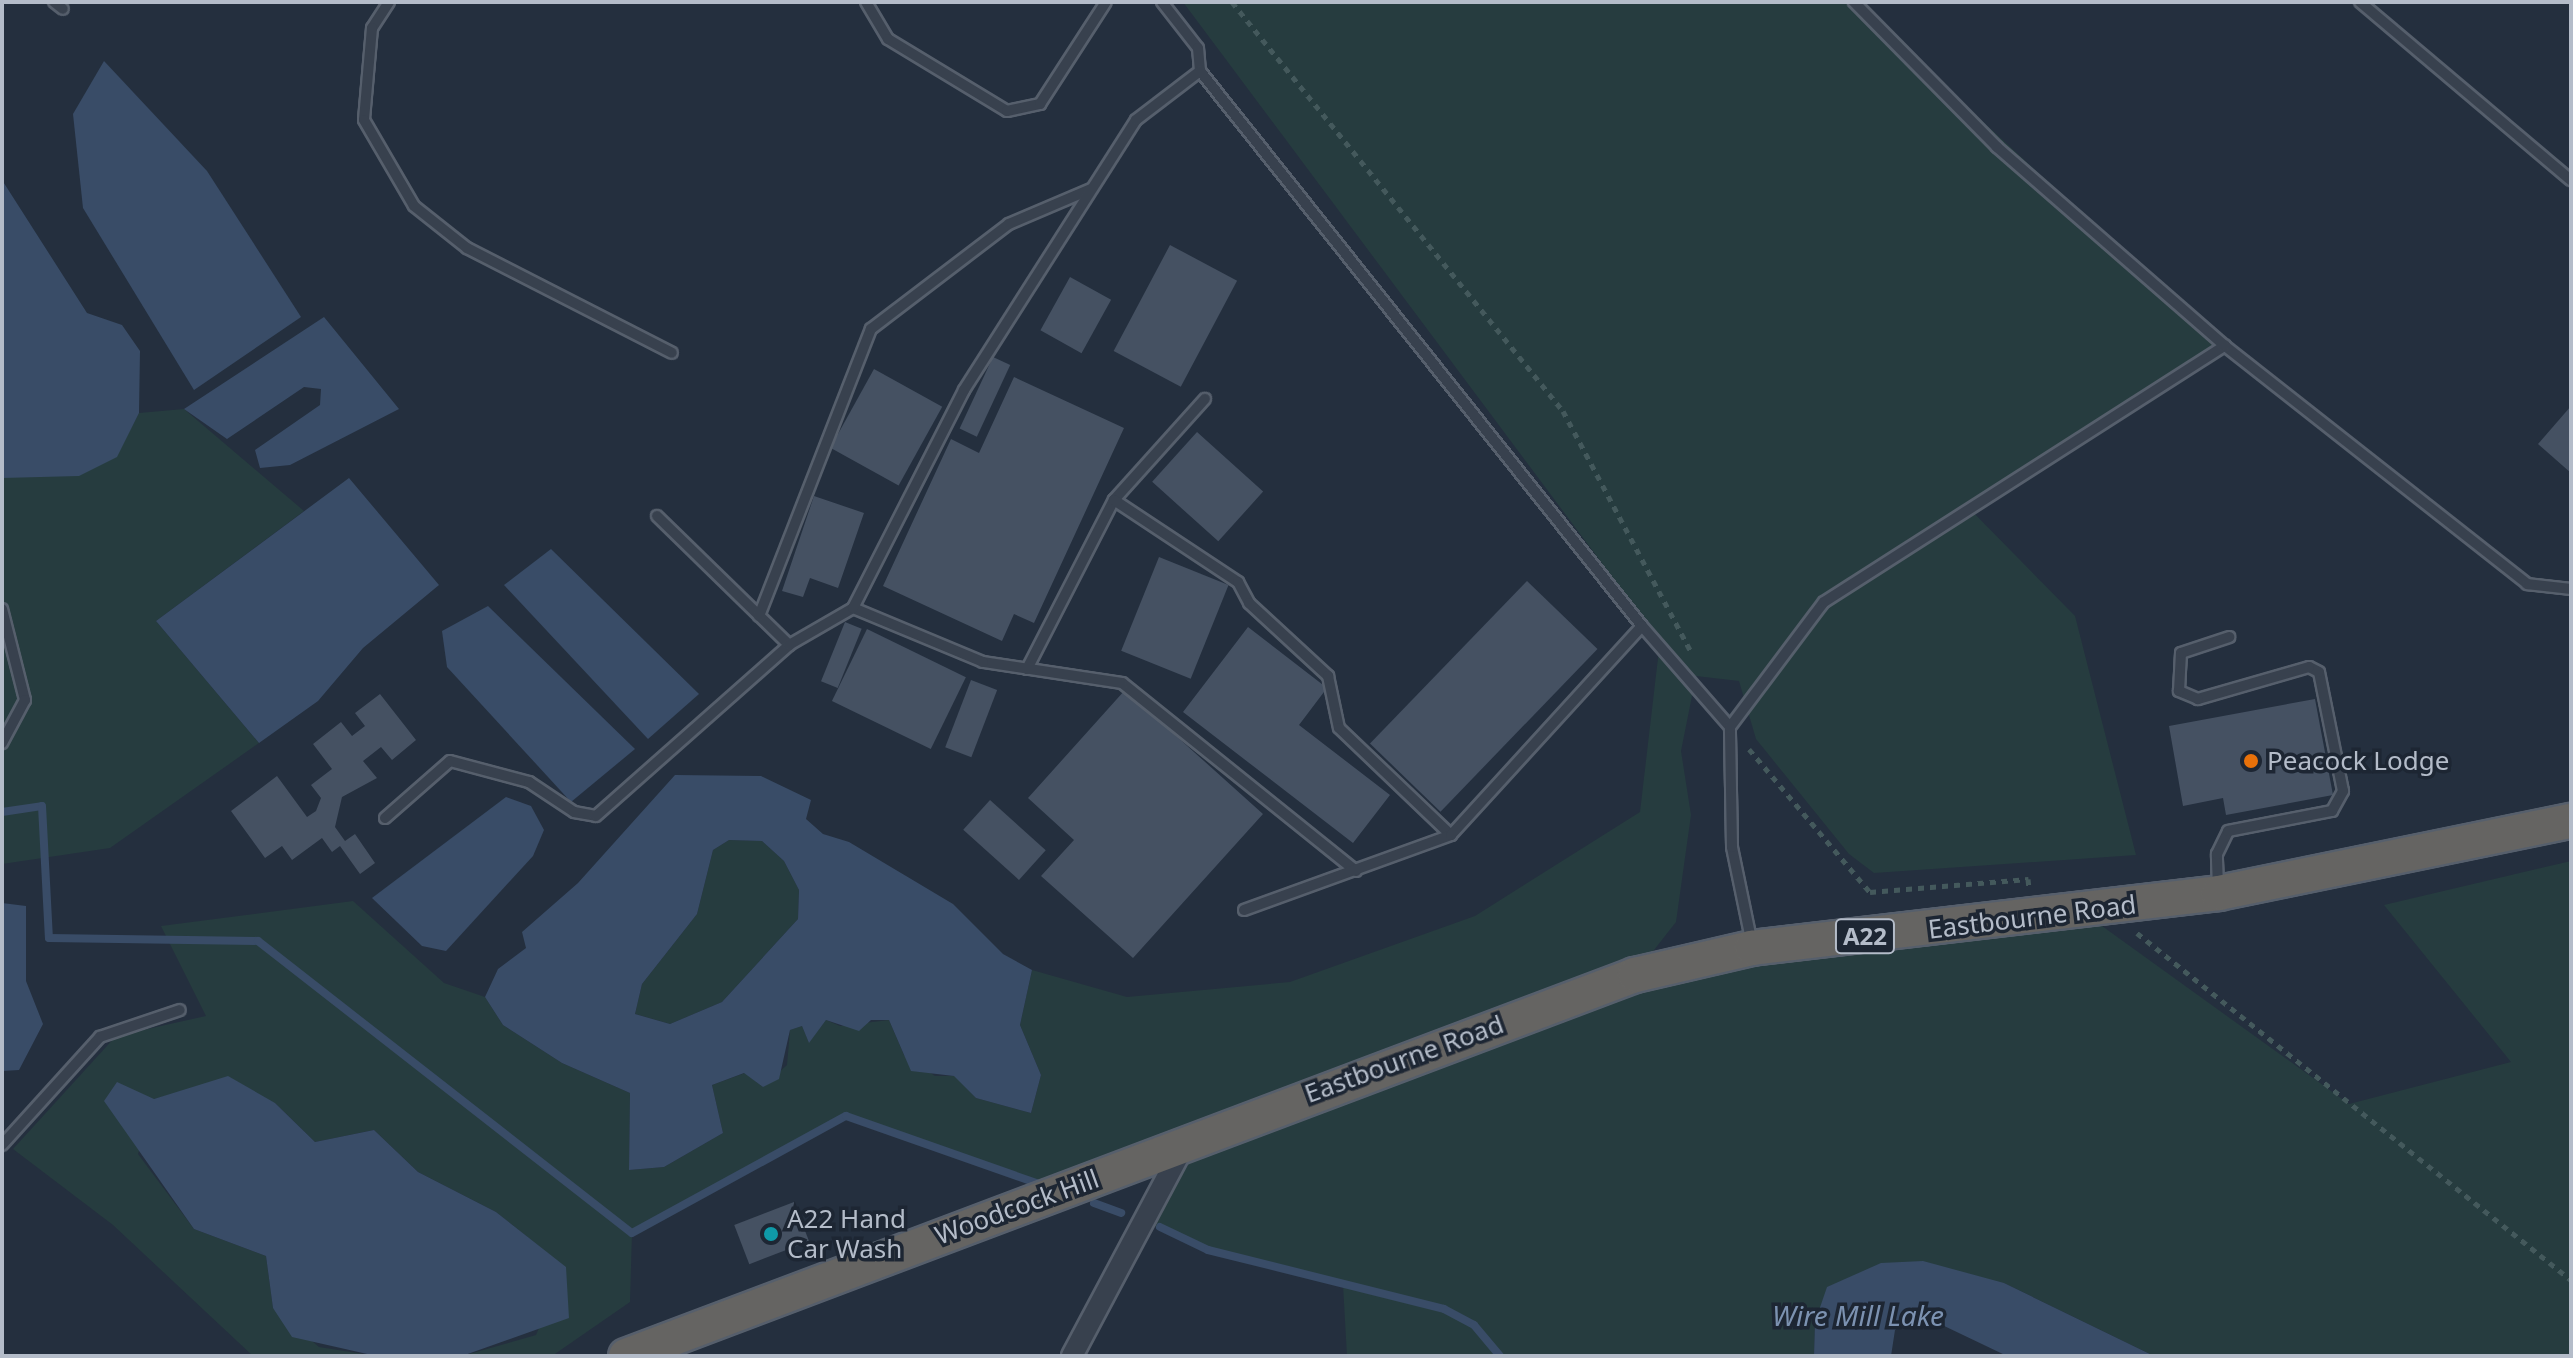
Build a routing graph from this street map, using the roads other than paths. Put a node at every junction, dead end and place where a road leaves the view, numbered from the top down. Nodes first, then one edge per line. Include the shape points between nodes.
1 (389, 2) edge
2 (866, 2) edge
3 (1106, 2) edge
4 (1162, 2) edge
5 (1854, 2) edge
6 (2360, 2) edge
7 (1200, 71) junction
8 (2571, 180) edge
9 (1093, 188) junction
10 (2225, 346) junction
11 (672, 353) dead end
12 (1205, 399) dead end
13 (1114, 500) junction
14 (657, 516) dead end
15 (2571, 589) edge
16 (853, 608) junction
17 (2, 609) edge
18 (759, 616) junction
19 (1642, 626) junction
20 (2229, 637) dead end
21 (789, 645) junction
22 (1027, 669) junction
23 (1730, 727) junction
24 (2, 743) edge
25 (385, 818) dead end
26 (2571, 821) edge
27 (1451, 835) junction
28 (1356, 871) junction
29 (2219, 893) junction
30 (1244, 910) dead end
31 (1752, 948) junction
32 (180, 1010) dead end
33 (2, 1145) edge
34 (1184, 1145) junction
35 (626, 1356) edge
36 (1072, 1356) edge

1 - 11 lane via 372,28 364,120 414,206 467,248
2 - 3 lane via 888,39 1007,111 1040,104
4 - 7 lane via 1198,48
5 - 10 lane via 1997,147
6 - 8 lane
7 - 9 lane via 1136,120
7 - 19 lane
9 - 16 lane via 964,390
9 - 18 lane via 1009,224 871,329
10 - 15 lane via 2527,584
10 - 23 lane via 1824,602
12 - 13 lane
13 - 22 lane
13 - 27 lane via 1238,582 1249,603 1328,676 1339,728
14 - 18 lane
16 - 21 lane
16 - 22 lane via 983,662
17 - 24 lane via 25,700
18 - 21 lane
19 - 23 lane
19 - 27 lane
20 - 29 lane via 2181,653 2179,691 2198,699 2309,667 2319,672 2343,791 2332,811 2228,831 2217,854
21 - 25 lane via 596,816 574,812 529,782 450,761
22 - 28 lane via 1122,683
23 - 31 lane via 1732,847
26 - 29 highway, Eastbourne Road / A22
27 - 28 lane
28 - 30 lane
29 - 31 highway, Eastbourne Road / A22
31 - 34 highway, Eastbourne Road / A22 via 1635,975
32 - 33 lane via 100,1037
34 - 35 highway, Woodcock Hill / A22
34 - 36 street

